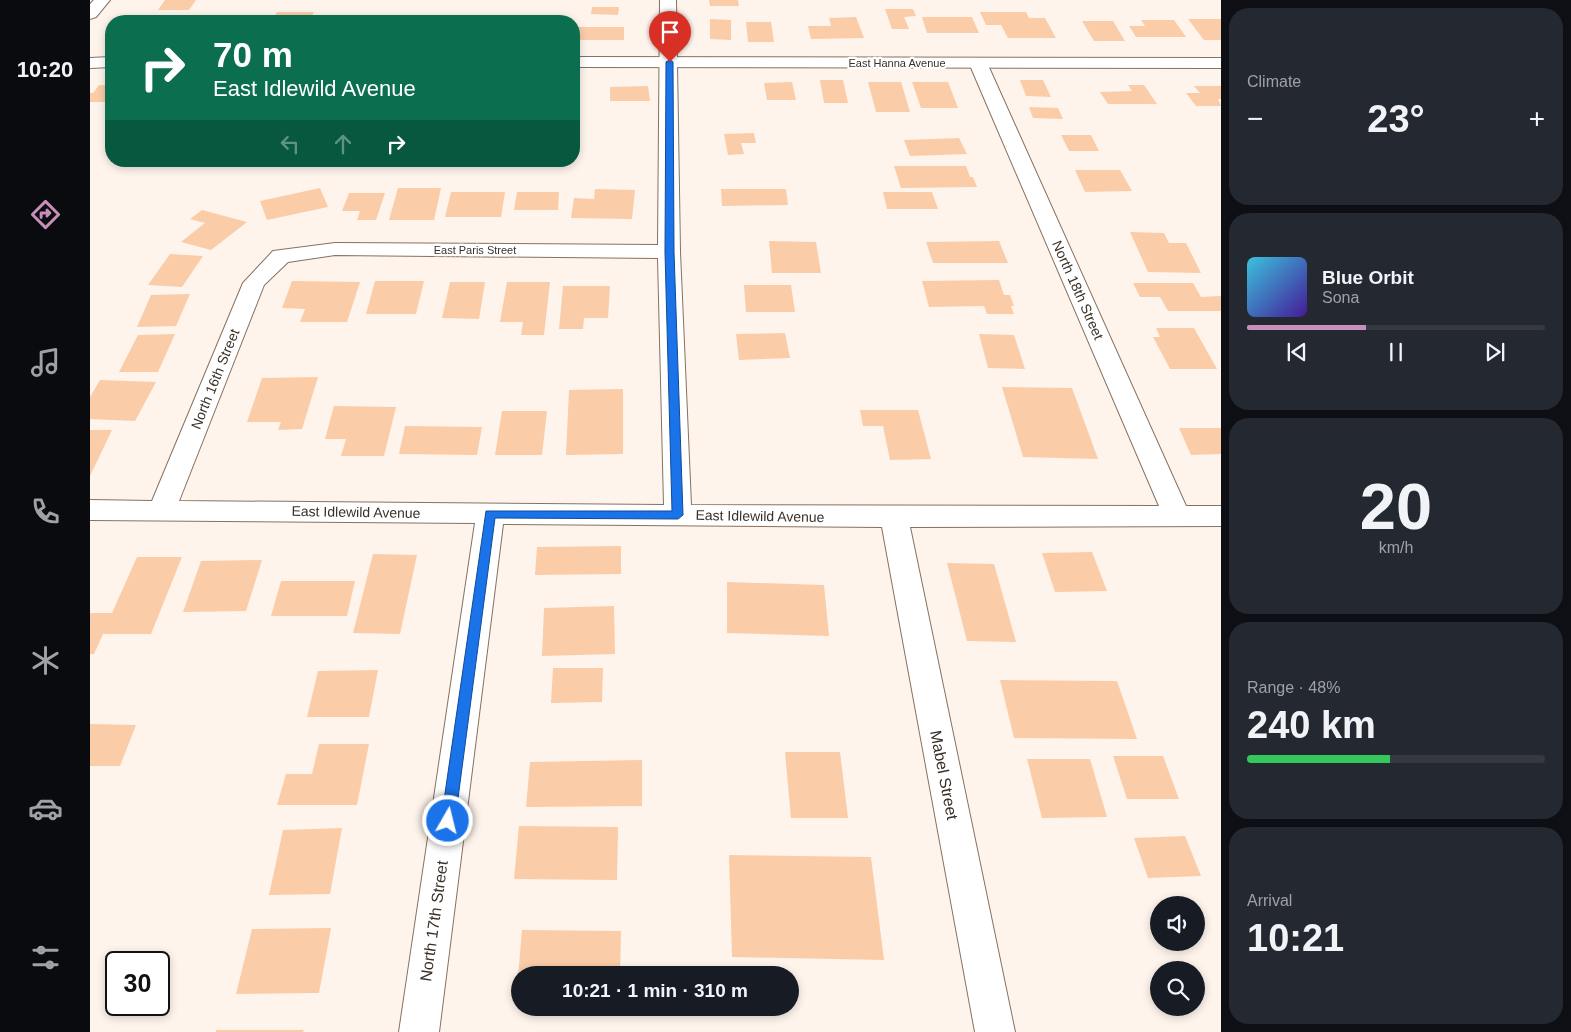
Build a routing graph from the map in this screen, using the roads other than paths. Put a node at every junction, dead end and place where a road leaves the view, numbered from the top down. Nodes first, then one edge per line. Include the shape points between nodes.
1 (102, 0) edge
2 (668, 0) edge
3 (90, 14) edge
4 (90, 62) edge
5 (105, 62) edge
6 (580, 62) edge
7 (670, 62) junction
8 (978, 63) junction
9 (1221, 63) edge
10 (669, 252) junction
11 (281, 256) joint
12 (162, 510) junction
13 (90, 511) edge
14 (490, 514) junction
15 (678, 515) junction
16 (1178, 516) junction
17 (1221, 516) edge
18 (894, 517) junction
19 (419, 1032) edge
20 (995, 1032) edge

1 - 3 street
2 - 7 street
4 - 5 street
6 - 7 street, East Hanna Avenue
7 - 8 street, East Hanna Avenue
7 - 10 street
8 - 9 street, East Hanna Avenue
8 - 16 street, North 18th Street
10 - 11 street, East Paris Street via 335,249
10 - 15 street
11 - 12 street, North 16th Street via 254,283
12 - 13 street, East Idlewild Avenue
12 - 14 street, East Idlewild Avenue
14 - 15 street, East Idlewild Avenue
14 - 19 street, North 17th Street
15 - 18 street, East Idlewild Avenue
16 - 17 street, East Idlewild Avenue
16 - 18 street, East Idlewild Avenue
18 - 20 street, Mabel Street

